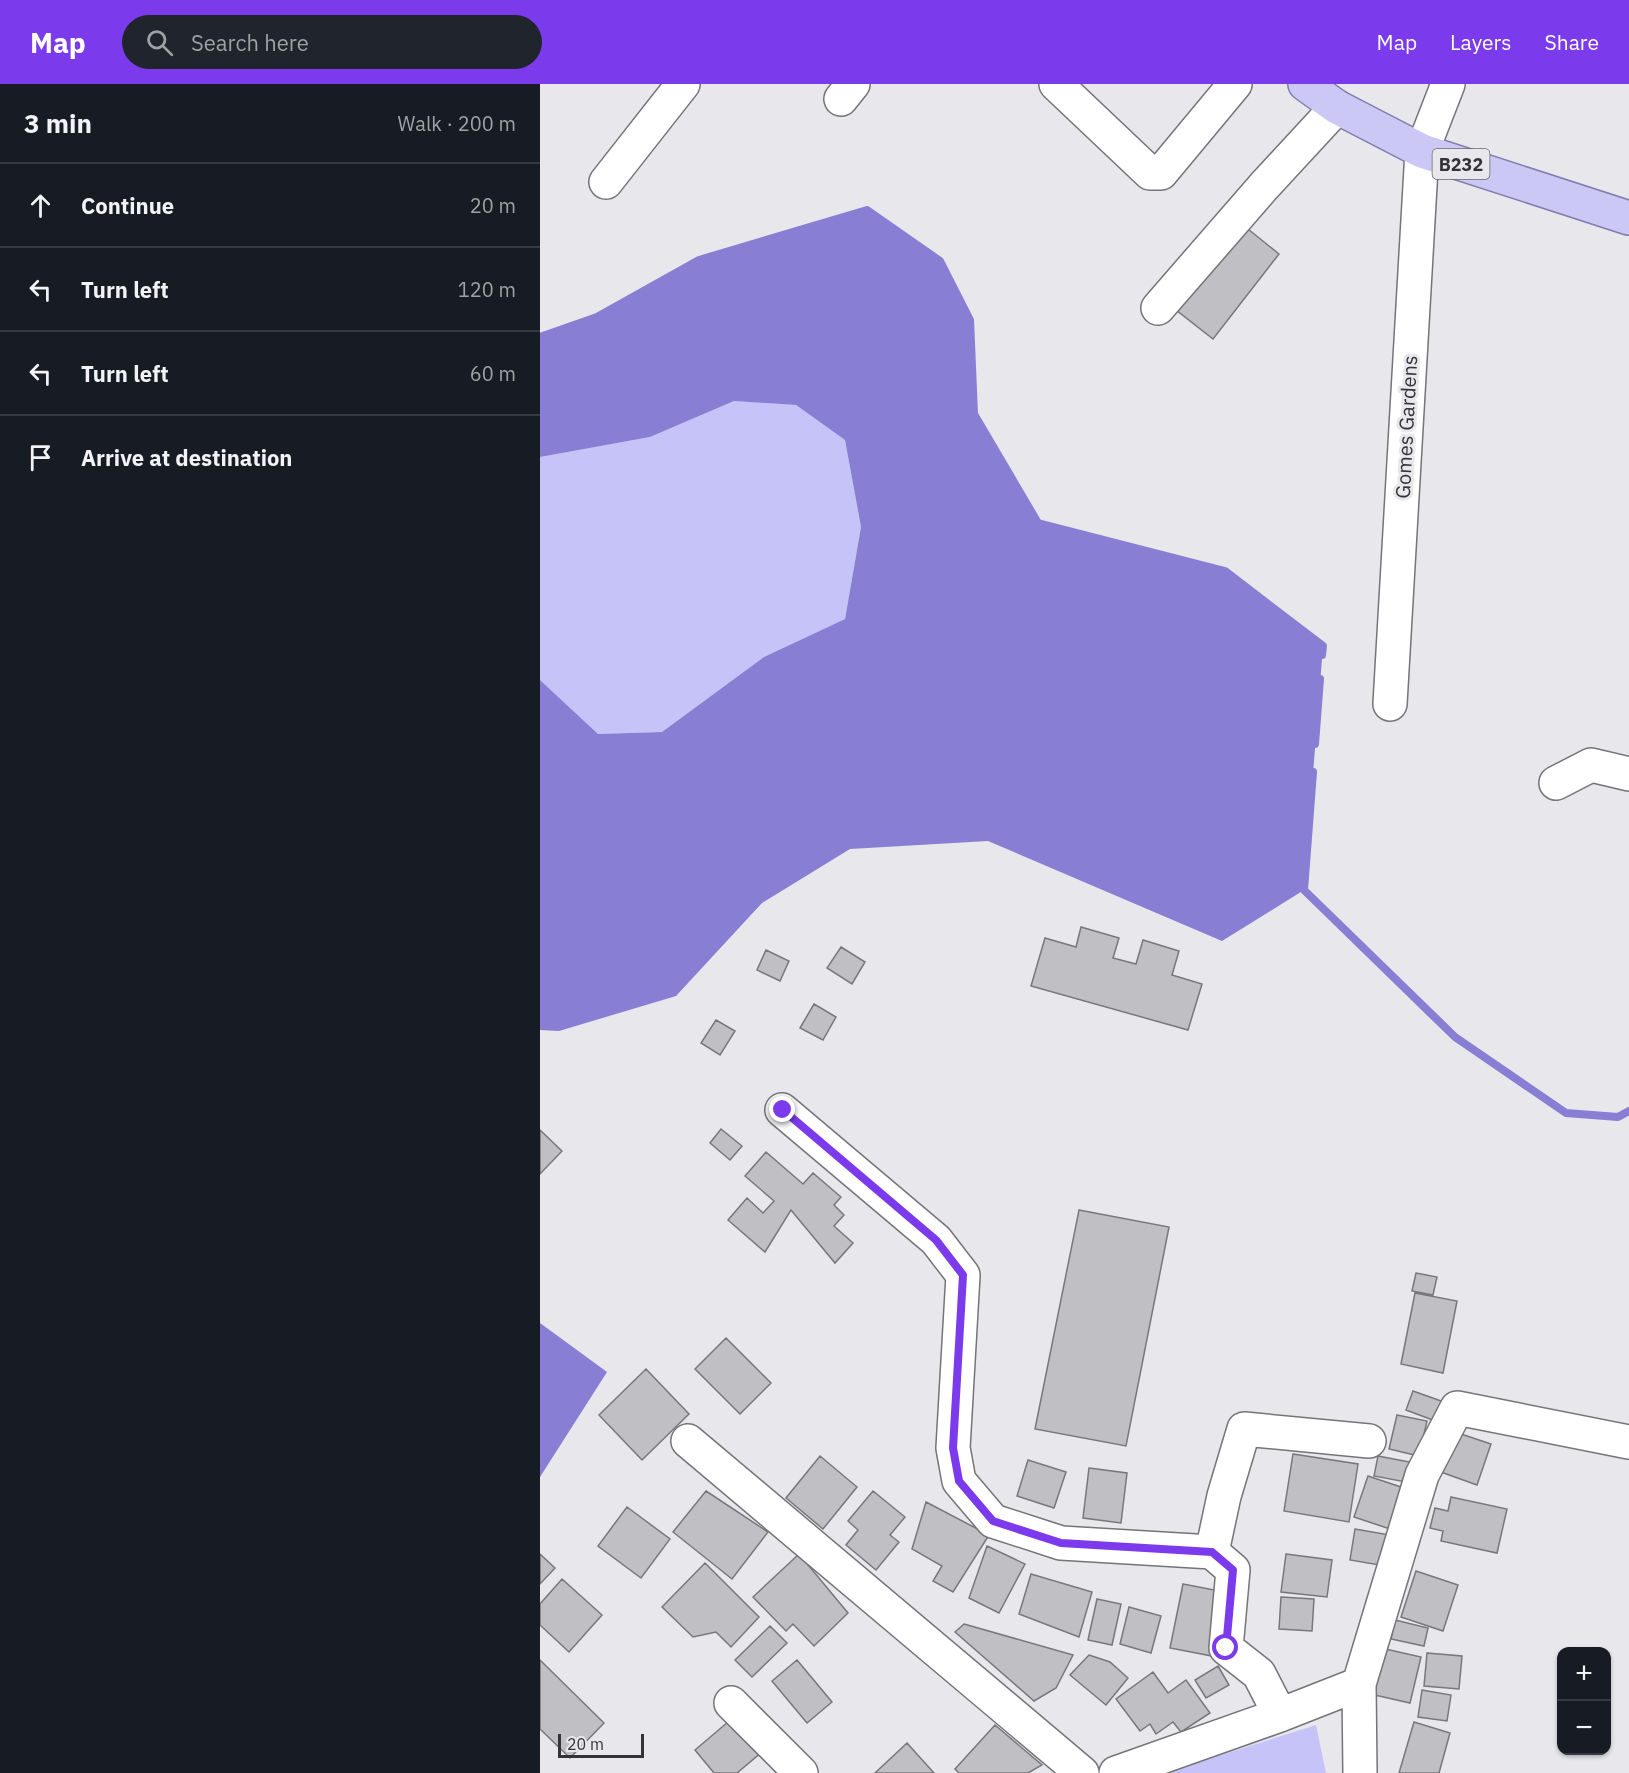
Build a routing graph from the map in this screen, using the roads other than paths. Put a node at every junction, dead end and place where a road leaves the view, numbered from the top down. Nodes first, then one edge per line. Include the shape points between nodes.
1 (683, 84) edge
2 (1056, 84) edge
3 (1235, 84) edge
4 (1305, 84) edge
5 (1448, 84) edge
6 (1337, 108) junction
7 (1422, 151) junction
8 (606, 182) dead end
9 (1629, 218) edge
10 (1158, 308) dead end
11 (1390, 704) dead end
12 (1629, 774) edge
13 (1556, 783) dead end
14 (783, 1110) dead end
15 (688, 1441) dead end
16 (1369, 1441) dead end
17 (1629, 1442) edge
18 (1212, 1552) junction
19 (1359, 1684) junction
20 (731, 1702) dead end
21 (1280, 1715) junction
22 (801, 1773) edge
23 (1082, 1773) edge
24 (1116, 1773) edge
25 (1360, 1773) edge

1 - 8 street
2 - 3 street via 1150,173 1161,173
4 - 6 main road, B232
5 - 7 street, Gomes Gardens
6 - 7 main road, B232
6 - 10 street
7 - 9 main road, B232
7 - 11 street, Gomes Gardens
12 - 13 street via 1591,765
14 - 18 street via 936,1240 963,1275 953,1448 959,1481 993,1521 1061,1543
15 - 23 street
16 - 18 street via 1244,1429
17 - 19 street via 1457,1408 1422,1475
18 - 21 street via 1233,1570 1226,1648 1259,1674
19 - 21 street
19 - 25 street
20 - 22 street
21 - 24 street

